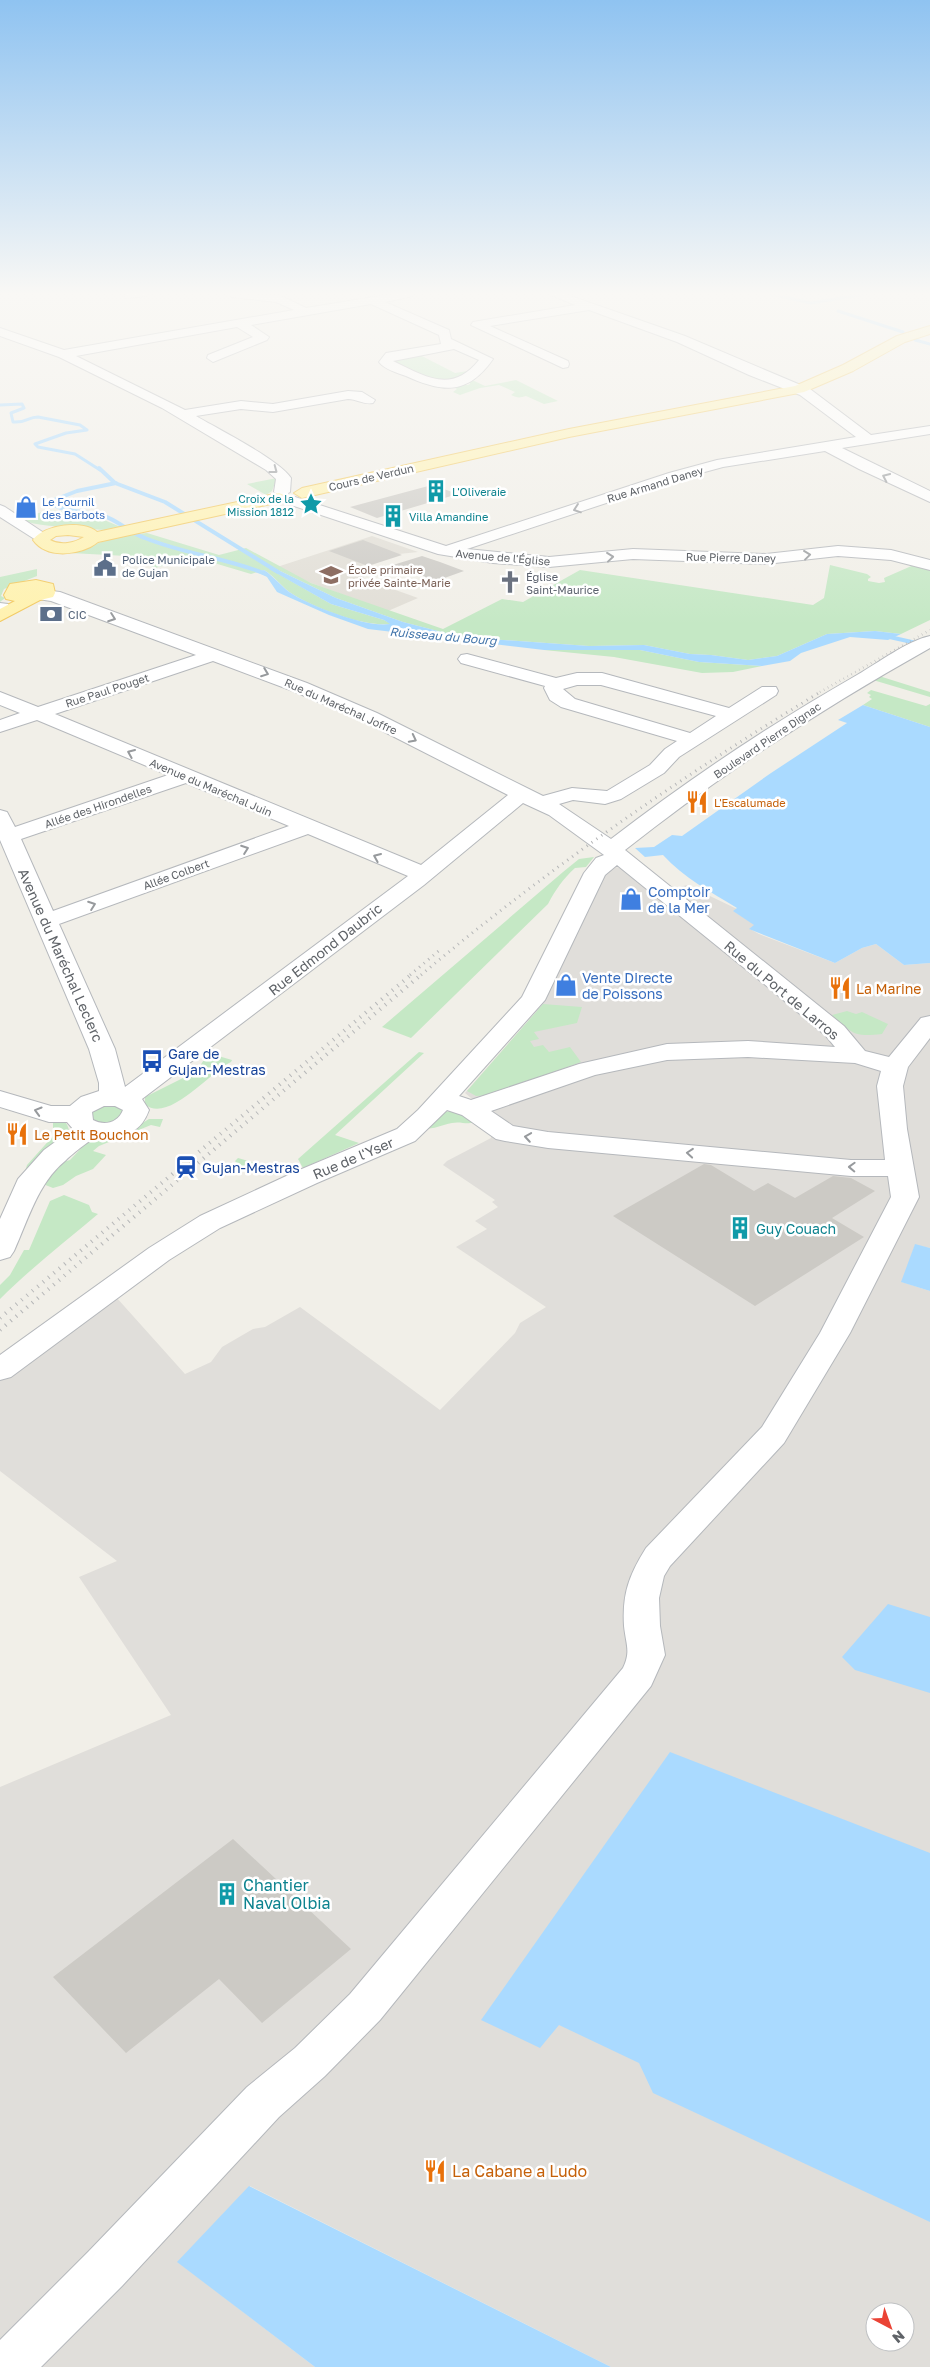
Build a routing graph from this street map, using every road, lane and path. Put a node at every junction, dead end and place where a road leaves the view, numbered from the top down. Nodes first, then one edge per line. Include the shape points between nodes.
1 (164, 404) edge
2 (293, 404) edge
3 (717, 404) edge
4 (823, 404) edge
5 (183, 414) junction
6 (930, 430) edge
7 (867, 439) junction
8 (827, 446) junction
9 (291, 496) junction
10 (930, 497) edge
11 (0, 510) edge
12 (20, 524) junction
13 (60, 530) junction
14 (92, 536) junction
15 (47, 542) junction
16 (78, 546) junction
17 (444, 551) junction
18 (561, 562) joint
19 (930, 564) edge
20 (45, 580) junction
21 (0, 610) edge
22 (922, 646) edge
23 (214, 655) junction
24 (467, 659) dead end
25 (558, 684) junction
26 (769, 691) dead end
27 (0, 698) edge
28 (36, 713) junction
29 (733, 715) junction
30 (0, 726) edge
31 (692, 740) junction
32 (186, 776) junction
33 (532, 799) junction
34 (4, 826) edge
35 (306, 827) junction
36 (615, 853) junction
37 (423, 874) junction
38 (46, 921) junction
39 (930, 1023) edge
40 (856, 1056) junction
41 (896, 1067) junction
42 (0, 1099) edge
43 (118, 1099) junction
44 (442, 1099) junction
45 (471, 1109) junction
46 (84, 1121) junction
47 (900, 1168) junction
48 (0, 1251) edge
49 (0, 1370) edge
50 (7, 2367) edge

1 - 5 street
2 - 5 street via 273,408 231,406
3 - 9 main road, Cours de Verdun via 572,432
4 - 7 street
5 -> 9 street via 277,472 284,478
6 - 7 street, Rue Armand Daney
7 - 8 street, Rue Armand Daney
10 -> 8 street
8 -> 17 street, Rue Armand Daney via 722,463
9 - 14 main road, Cours de Verdun via 175,522
9 - 17 street, Avenue de l'Église
11 - 12 street
12 - 13 street
12 - 15 street
13 - 14 main road via 77,530
13 - 15 main road
14 - 16 main road
15 - 16 main road
15 - 20 main road via 52,555
16 - 20 main road via 63,555
17 - 18 street, Avenue de l'Église
18 -> 19 street, Rue Pierre Daney via 633,554 766,559 838,551 891,555
20 - 21 main road
20 - 21 main road via 13,590 14,596
20 -> 23 street, Rue du Maréchal Joffre via 54,596
22 - 36 street, Boulevard Pierre Dignac via 812,710 665,808
23 - 28 street, Rue Paul Pouget
23 -> 33 street, Rue du Maréchal Joffre via 370,717
24 - 25 street
25 - 29 street via 578,679 602,679
25 - 31 street via 553,688 557,696 568,703
26 - 29 street, Rue Edmond Daubric
27 - 28 street, Avenue du Maréchal Juin
28 - 30 street, Rue Paul Pouget
32 -> 28 street, Avenue du Maréchal Juin
29 - 31 street, Rue Edmond Daubric
31 - 33 street, Rue Edmond Daubric via 672,753 657,769 614,795 605,798 572,794
32 - 34 street, Allée des Hirondelles
32 - 35 street, Avenue du Maréchal Juin
33 - 36 street, Rue du Maréchal Joffre via 597,838
33 - 37 street, Rue Edmond Daubric via 453,848
34 - 38 street, Avenue du Maréchal Leclerc
37 -> 35 street, Avenue du Maréchal Juin
38 -> 35 street, Allée Colbert
36 - 40 street, Rue du Port de Larros via 828,1025
36 - 44 street, Rue de l'Yser via 596,873 533,1000
37 - 43 street, Rue Edmond Daubric via 210,1037
38 - 43 street, Avenue du Maréchal Leclerc via 102,1049
39 - 41 street
40 - 41 street
40 - 45 street via 748,1049 667,1052 588,1070
41 - 47 street via 890,1086
46 -> 42 street
43 - 46 street, Rue Edmond Daubric via 86,1104
44 - 45 street
44 - 49 street, Rue de l'Yser via 406,1135 230,1212 180,1240
47 -> 45 street via 851,1168 548,1140 505,1133
46 - 48 street, Rue Edmond Daubric via 32,1179
47 - 50 street via 905,1197 835,1333 773,1435 658,1558 647,1575 642,1598 642,1626 647,1655 638,1676 365,2008 263,2102

